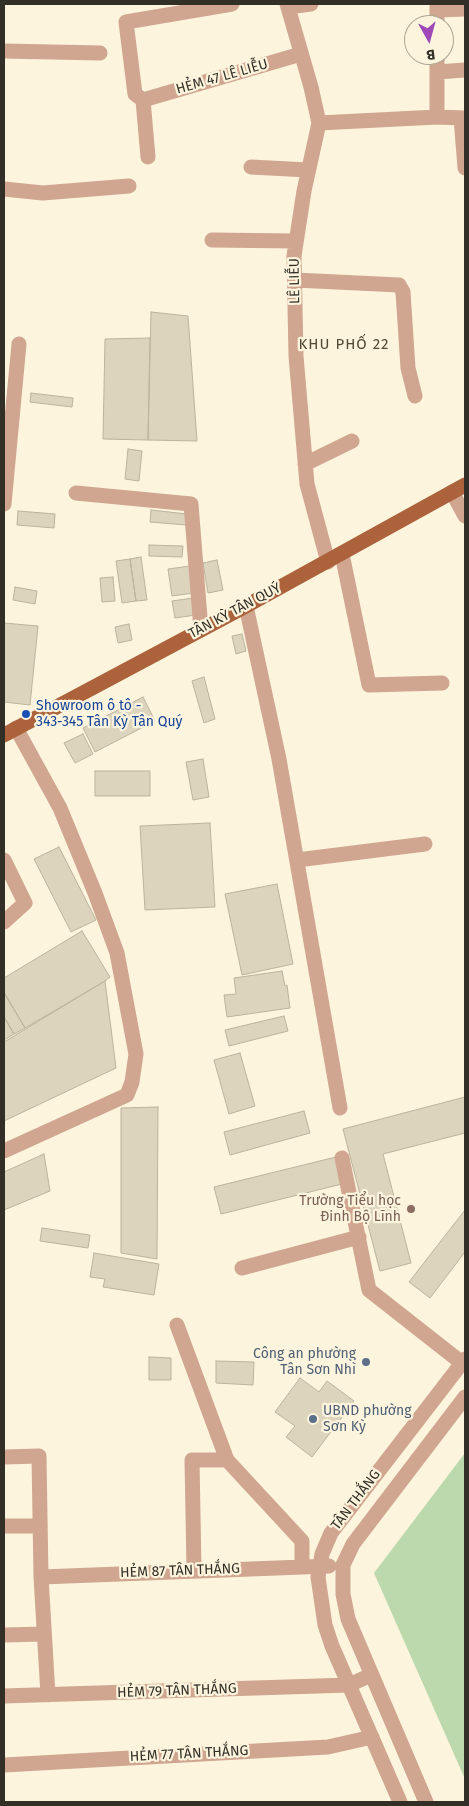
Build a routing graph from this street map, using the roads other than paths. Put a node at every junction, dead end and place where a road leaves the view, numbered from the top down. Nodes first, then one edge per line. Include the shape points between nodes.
1 (232, 4) edge
2 (311, 4) edge
3 (287, 5) edge
4 (465, 9) edge
5 (437, 13) edge
6 (4, 51) edge
7 (100, 53) dead end
8 (301, 54) junction
9 (437, 65) edge
10 (465, 70) edge
11 (437, 72) junction
12 (143, 100) junction
13 (437, 117) junction
14 (463, 118) edge
15 (319, 124) junction
16 (148, 157) dead end
17 (251, 167) dead end
18 (465, 168) edge
19 (308, 170) junction
20 (129, 186) dead end
21 (4, 189) edge
22 (212, 240) dead end
23 (296, 241) junction
24 (294, 280) junction
25 (19, 344) dead end
26 (415, 396) dead end
27 (352, 440) dead end
28 (305, 464) junction
29 (459, 489) edge
30 (76, 493) dead end
31 (4, 504) edge
32 (465, 516) edge
33 (342, 554) junction
34 (328, 562) junction
35 (246, 606) junction
36 (201, 630) junction
37 (442, 683) dead end
38 (10, 731) edge
39 (425, 844) dead end
40 (4, 860) edge
41 (297, 860) junction
42 (4, 922) edge
43 (340, 1108) dead end
44 (4, 1150) edge
45 (342, 1158) dead end
46 (358, 1237) junction
47 (242, 1268) dead end
48 (177, 1325) dead end
49 (464, 1361) edge
50 (465, 1397) edge
51 (4, 1457) edge
52 (227, 1460) junction
53 (4, 1526) edge
54 (40, 1526) junction
55 (343, 1565) junction
56 (320, 1566) junction
57 (302, 1568) junction
58 (194, 1570) junction
59 (41, 1577) junction
60 (44, 1634) junction
61 (4, 1635) edge
62 (371, 1675) junction
63 (349, 1686) junction
64 (48, 1695) junction
65 (4, 1696) edge
66 (372, 1737) junction
67 (4, 1765) edge
68 (400, 1802) edge
69 (426, 1802) edge

1 - 12 street via 126,22 135,94
2 - 3 street
3 - 8 street, LÊ LIỄU
4 - 5 street
6 - 7 street
8 - 12 street, HẺM 47 LÊ LIỄU
8 - 15 street, LÊ LIỄU
9 - 11 street
10 - 11 street
11 - 13 street
12 - 16 street
13 - 14 street
13 - 15 street
14 - 18 street
15 - 19 street, LÊ LIỄU
17 - 19 street
19 - 23 street, LÊ LIỄU
20 - 21 street via 43,193
22 - 23 street
23 - 24 street, LÊ LIỄU
24 - 26 street via 399,285 408,368
24 - 28 street, LÊ LIỄU via 296,356
25 - 31 street
27 - 28 street
28 - 34 street, LÊ LIỄU via 307,484
29 - 32 street
29 - 33 main road, TÂN KỲ TÂN QUÝ
30 - 36 street via 191,504
33 - 34 main road, TÂN KỲ TÂN QUÝ
33 - 37 street via 369,685
34 - 35 main road, TÂN KỲ TÂN QUÝ
35 - 36 main road, TÂN KỲ TÂN QUÝ
35 - 41 street
36 - 38 main road, TÂN KỲ TÂN QUÝ
38 - 44 street via 60,808 95,893 117,953 136,1054 127,1096
39 - 41 street
40 - 42 street via 25,902
41 - 43 street
45 - 46 street
46 - 47 street
46 - 49 street via 369,1290
48 - 52 street
49 - 56 street, TÂN THẮNG via 331,1533
50 - 55 street, TÂN THẮNG via 353,1544
51 - 54 street via 38,1456
52 - 57 street via 302,1542
52 - 58 street via 192,1460
53 - 54 street
54 - 59 street
55 - 56 street, HẺM 87 TÂN THẮNG
55 - 62 street, TÂN THẮNG via 343,1594 348,1619
56 - 57 street, HẺM 87 TÂN THẮNG
56 - 63 street, TÂN THẮNG via 318,1577 325,1625
57 - 58 street, HẺM 87 TÂN THẮNG
58 - 59 street, HẺM 87 TÂN THẮNG
59 - 60 street
60 - 61 street
60 - 64 street
62 - 63 street
62 - 69 street, TÂN THẮNG
63 - 64 street, HẺM 79 TÂN THẮNG
63 - 66 street, TÂN THẮNG
64 - 65 street, HẺM 79 TÂN THẮNG
66 - 67 street, HẺM 77 TÂN THẮNG via 328,1746
66 - 68 street, TÂN THẮNG

